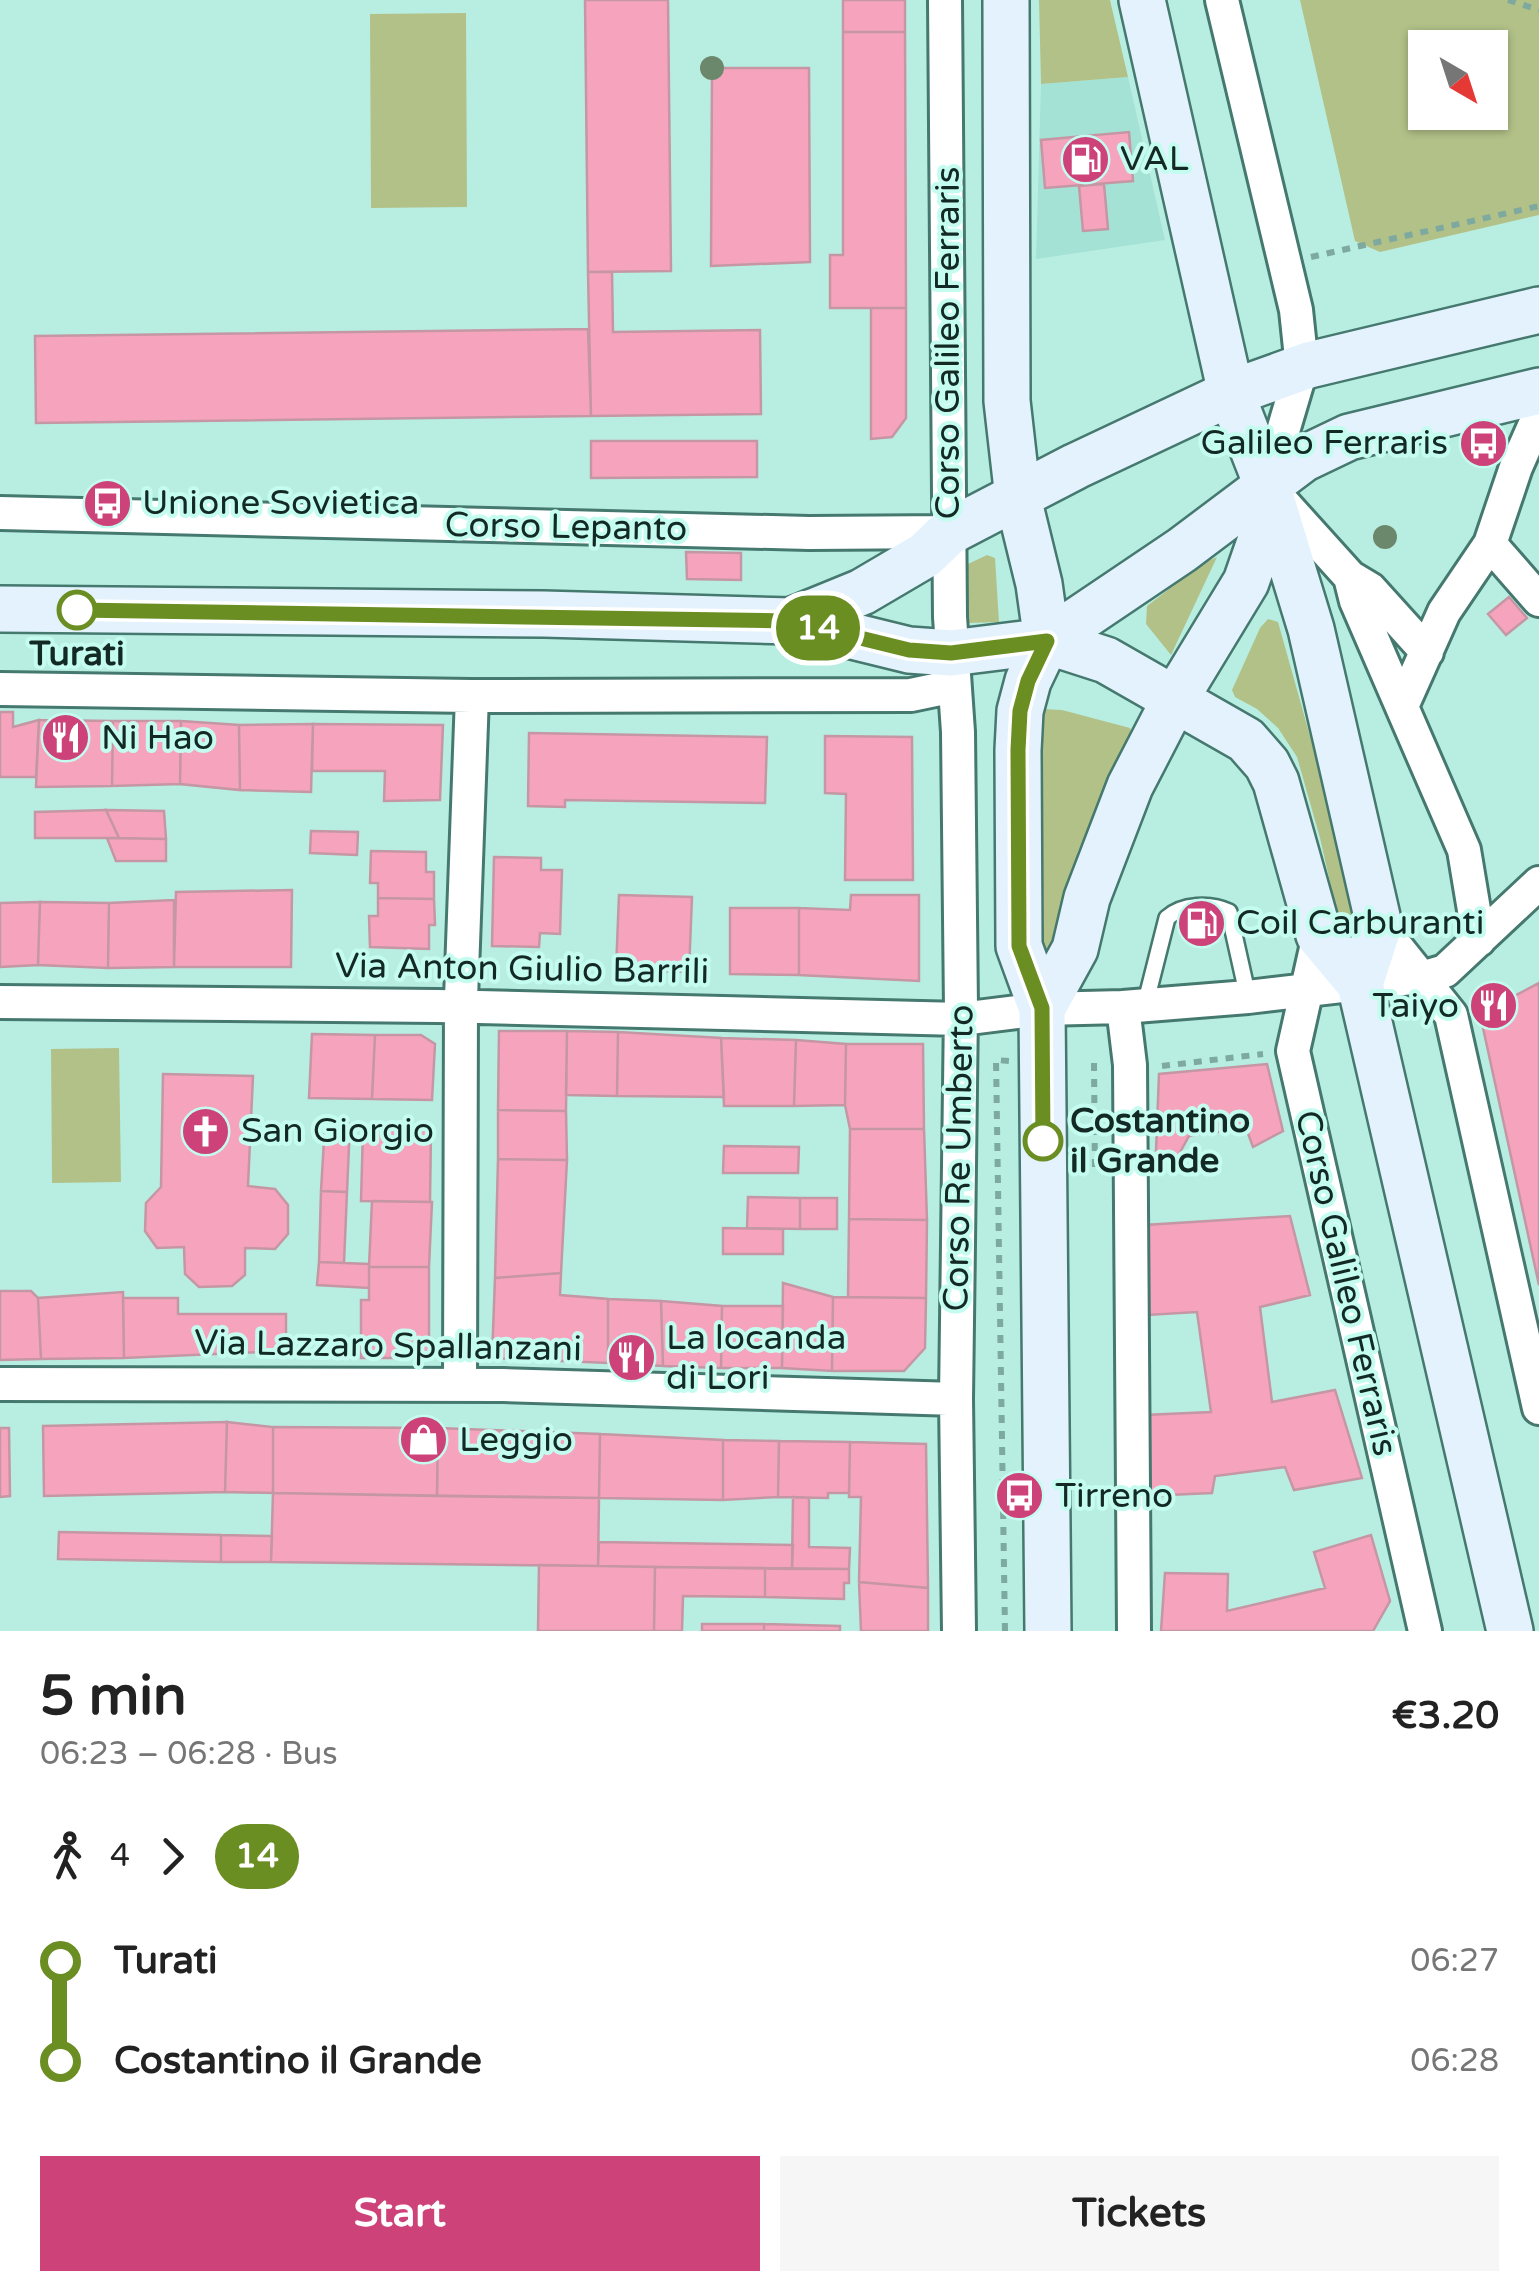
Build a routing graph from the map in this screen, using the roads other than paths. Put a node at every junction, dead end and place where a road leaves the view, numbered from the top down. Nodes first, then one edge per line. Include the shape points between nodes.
1 (945, 0) edge
2 (1006, 0) edge
3 (1142, 0) edge
4 (1222, 0) edge
5 (1539, 310) edge
6 (1302, 368) junction
7 (1539, 391) edge
8 (1232, 393) junction
9 (1539, 416) edge
10 (1267, 486) junction
11 (1018, 498) junction
12 (0, 513) edge
13 (949, 532) junction
14 (1490, 544) junction
15 (1350, 577) junction
16 (1539, 600) edge
17 (0, 609) edge
18 (791, 621) junction
19 (1047, 641) junction
20 (1426, 652) junction
21 (952, 669) junction
22 (0, 689) edge
23 (472, 696) junction
24 (1176, 698) junction
25 (1404, 704) junction
26 (1539, 883) edge
27 (1379, 925) junction
28 (1319, 935) junction
29 (1478, 940) junction
30 (1422, 977) junction
31 (1360, 984) junction
32 (1307, 990) junction
33 (1248, 997) junction
34 (0, 1002) edge
35 (461, 1006) junction
36 (1134, 1006) junction
37 (1042, 1008) junction
38 (961, 1018) junction
39 (0, 1384) edge
40 (460, 1384) junction
41 (956, 1399) junction
42 (1539, 1408) edge
43 (1512, 1625) edge
44 (959, 1631) edge
45 (1048, 1631) edge
46 (1134, 1631) edge
47 (1426, 1631) edge

1 - 13 street, Corso Galileo Ferraris
2 - 11 main road, Corso Galileo Ferraris via 1007,400
3 - 8 main road
4 - 6 street via 1296,310
5 - 6 main road
6 - 8 main road
6 - 10 street
7 - 10 main road via 1349,437
8 - 10 main road
8 - 11 main road
9 - 14 street
10 - 15 street
10 - 19 main road
10 - 24 main road via 1264,530 1246,582
10 - 27 main road via 1311,629
11 - 13 main road
11 - 19 main road, Corso Galileo Ferraris
12 - 13 street, Corso Lepanto
13 - 18 main road via 862,592
13 - 21 street, Corso Galileo Ferraris
14 - 16 street
14 - 20 street
15 - 20 street via 1370,589
15 - 25 street
17 - 18 main road
18 - 21 main road via 909,650
19 - 21 main road
19 - 24 main road via 1106,660
19 - 37 main road via 1020,711 1018,750 1019,946
20 - 25 street
21 - 23 street via 912,695
21 - 38 street, Corso Re Umberto
22 - 23 street
23 - 35 street
24 - 28 main road via 1246,740 1267,764
24 - 37 main road via 1130,786 1074,949
25 - 29 street via 1464,850
26 - 29 street
27 - 30 street
27 - 31 main road
28 - 31 main road
28 - 32 street, Corso Galileo Ferraris
29 - 30 street via 1445,971
30 - 31 street, Via Anton Giulio Barrili
30 - 42 street via 1451,1015
31 - 32 street, Via Anton Giulio Barrili
31 - 43 main road
32 - 33 street, Via Anton Giulio Barrili
32 - 47 street, Corso Galileo Ferraris via 1293,1050
33 - 36 street, Via Anton Giulio Barrili
33 - 36 lane via 1229,912 1217,906 1176,910 1167,918
34 - 35 street, Via Anton Giulio Barrili
35 - 38 street, Via Anton Giulio Barrili
35 - 40 street
36 - 37 street, Via Anton Giulio Barrili
36 - 46 street
37 - 38 street, Via Anton Giulio Barrili
37 - 45 main road
38 - 41 street, Corso Re Umberto
39 - 40 street, Via Lazzaro Spallanzani
40 - 41 street, Via Lazzaro Spallanzani
41 - 44 street, Corso Re Umberto

